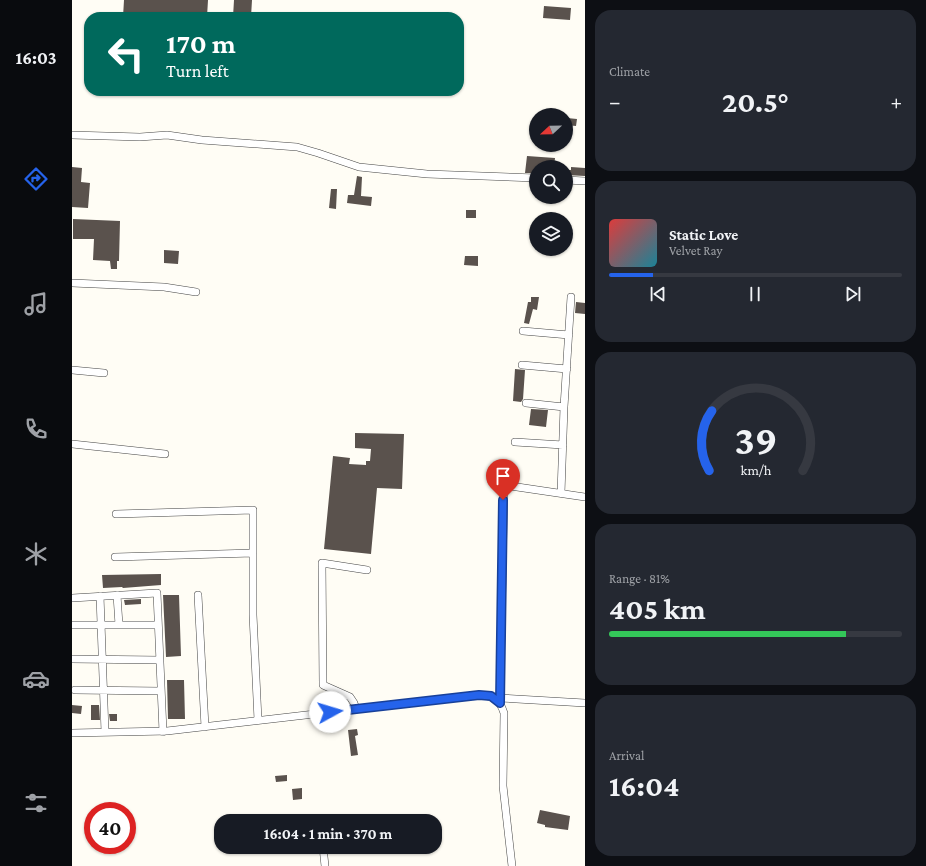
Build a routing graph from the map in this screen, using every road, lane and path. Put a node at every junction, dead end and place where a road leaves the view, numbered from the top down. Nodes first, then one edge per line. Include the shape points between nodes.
1 (72, 135) edge
2 (529, 178) edge
3 (573, 180) edge
4 (585, 181) edge
5 (72, 282) edge
6 (196, 292) dead end
7 (571, 297) dead end
8 (523, 331) dead end
9 (569, 335) junction
10 (522, 365) dead end
11 (567, 369) junction
12 (72, 370) edge
13 (104, 373) dead end
14 (526, 403) dead end
15 (564, 407) junction
16 (515, 442) dead end
17 (72, 444) edge
18 (563, 445) junction
19 (165, 454) dead end
20 (561, 493) junction
21 (585, 497) edge
22 (116, 514) dead end
23 (253, 553) junction
24 (115, 557) dead end
25 (367, 570) dead end
26 (117, 595) junction
27 (198, 595) dead end
28 (100, 596) junction
29 (72, 598) edge
30 (72, 625) edge
31 (101, 625) junction
32 (119, 625) junction
33 (158, 625) junction
34 (72, 659) edge
35 (102, 659) junction
36 (160, 660) junction
37 (75, 690) dead end
38 (104, 690) junction
39 (161, 691) junction
40 (500, 701) junction
41 (585, 703) edge
42 (356, 709) junction
43 (258, 720) junction
44 (206, 727) junction
45 (105, 732) junction
46 (163, 732) junction
47 (72, 733) edge
48 (323, 854) edge
49 (324, 866) edge
50 (512, 866) edge

1 - 2 street via 167,135 297,147 359,167 427,174
3 - 4 street
5 - 6 street via 164,287
7 - 9 street
8 - 9 street
9 - 11 street
10 - 11 street
11 - 15 street
12 - 13 street
14 - 15 street
15 - 18 street
16 - 18 street
17 - 19 street
18 - 20 street
20 - 21 street
20 - 40 street via 504,485
22 - 23 street via 253,510
23 - 24 street
23 - 43 street
25 - 42 street via 322,563 323,685 350,697
26 - 28 street
26 - 32 street
26 - 33 street via 157,593
27 - 44 street
28 - 29 street
28 - 31 street
30 - 31 street
31 - 32 street
31 - 35 street
32 - 33 street
33 - 36 street
34 - 35 street
35 - 36 street
35 - 38 street
36 - 39 street
37 - 38 street
38 - 39 street
38 - 45 street
39 - 46 street
40 - 41 street
40 - 42 street via 491,696 479,695
40 - 50 street via 504,712 503,786
42 - 43 street
43 - 44 street
44 - 46 street
45 - 46 street
45 - 47 street
48 - 49 street

